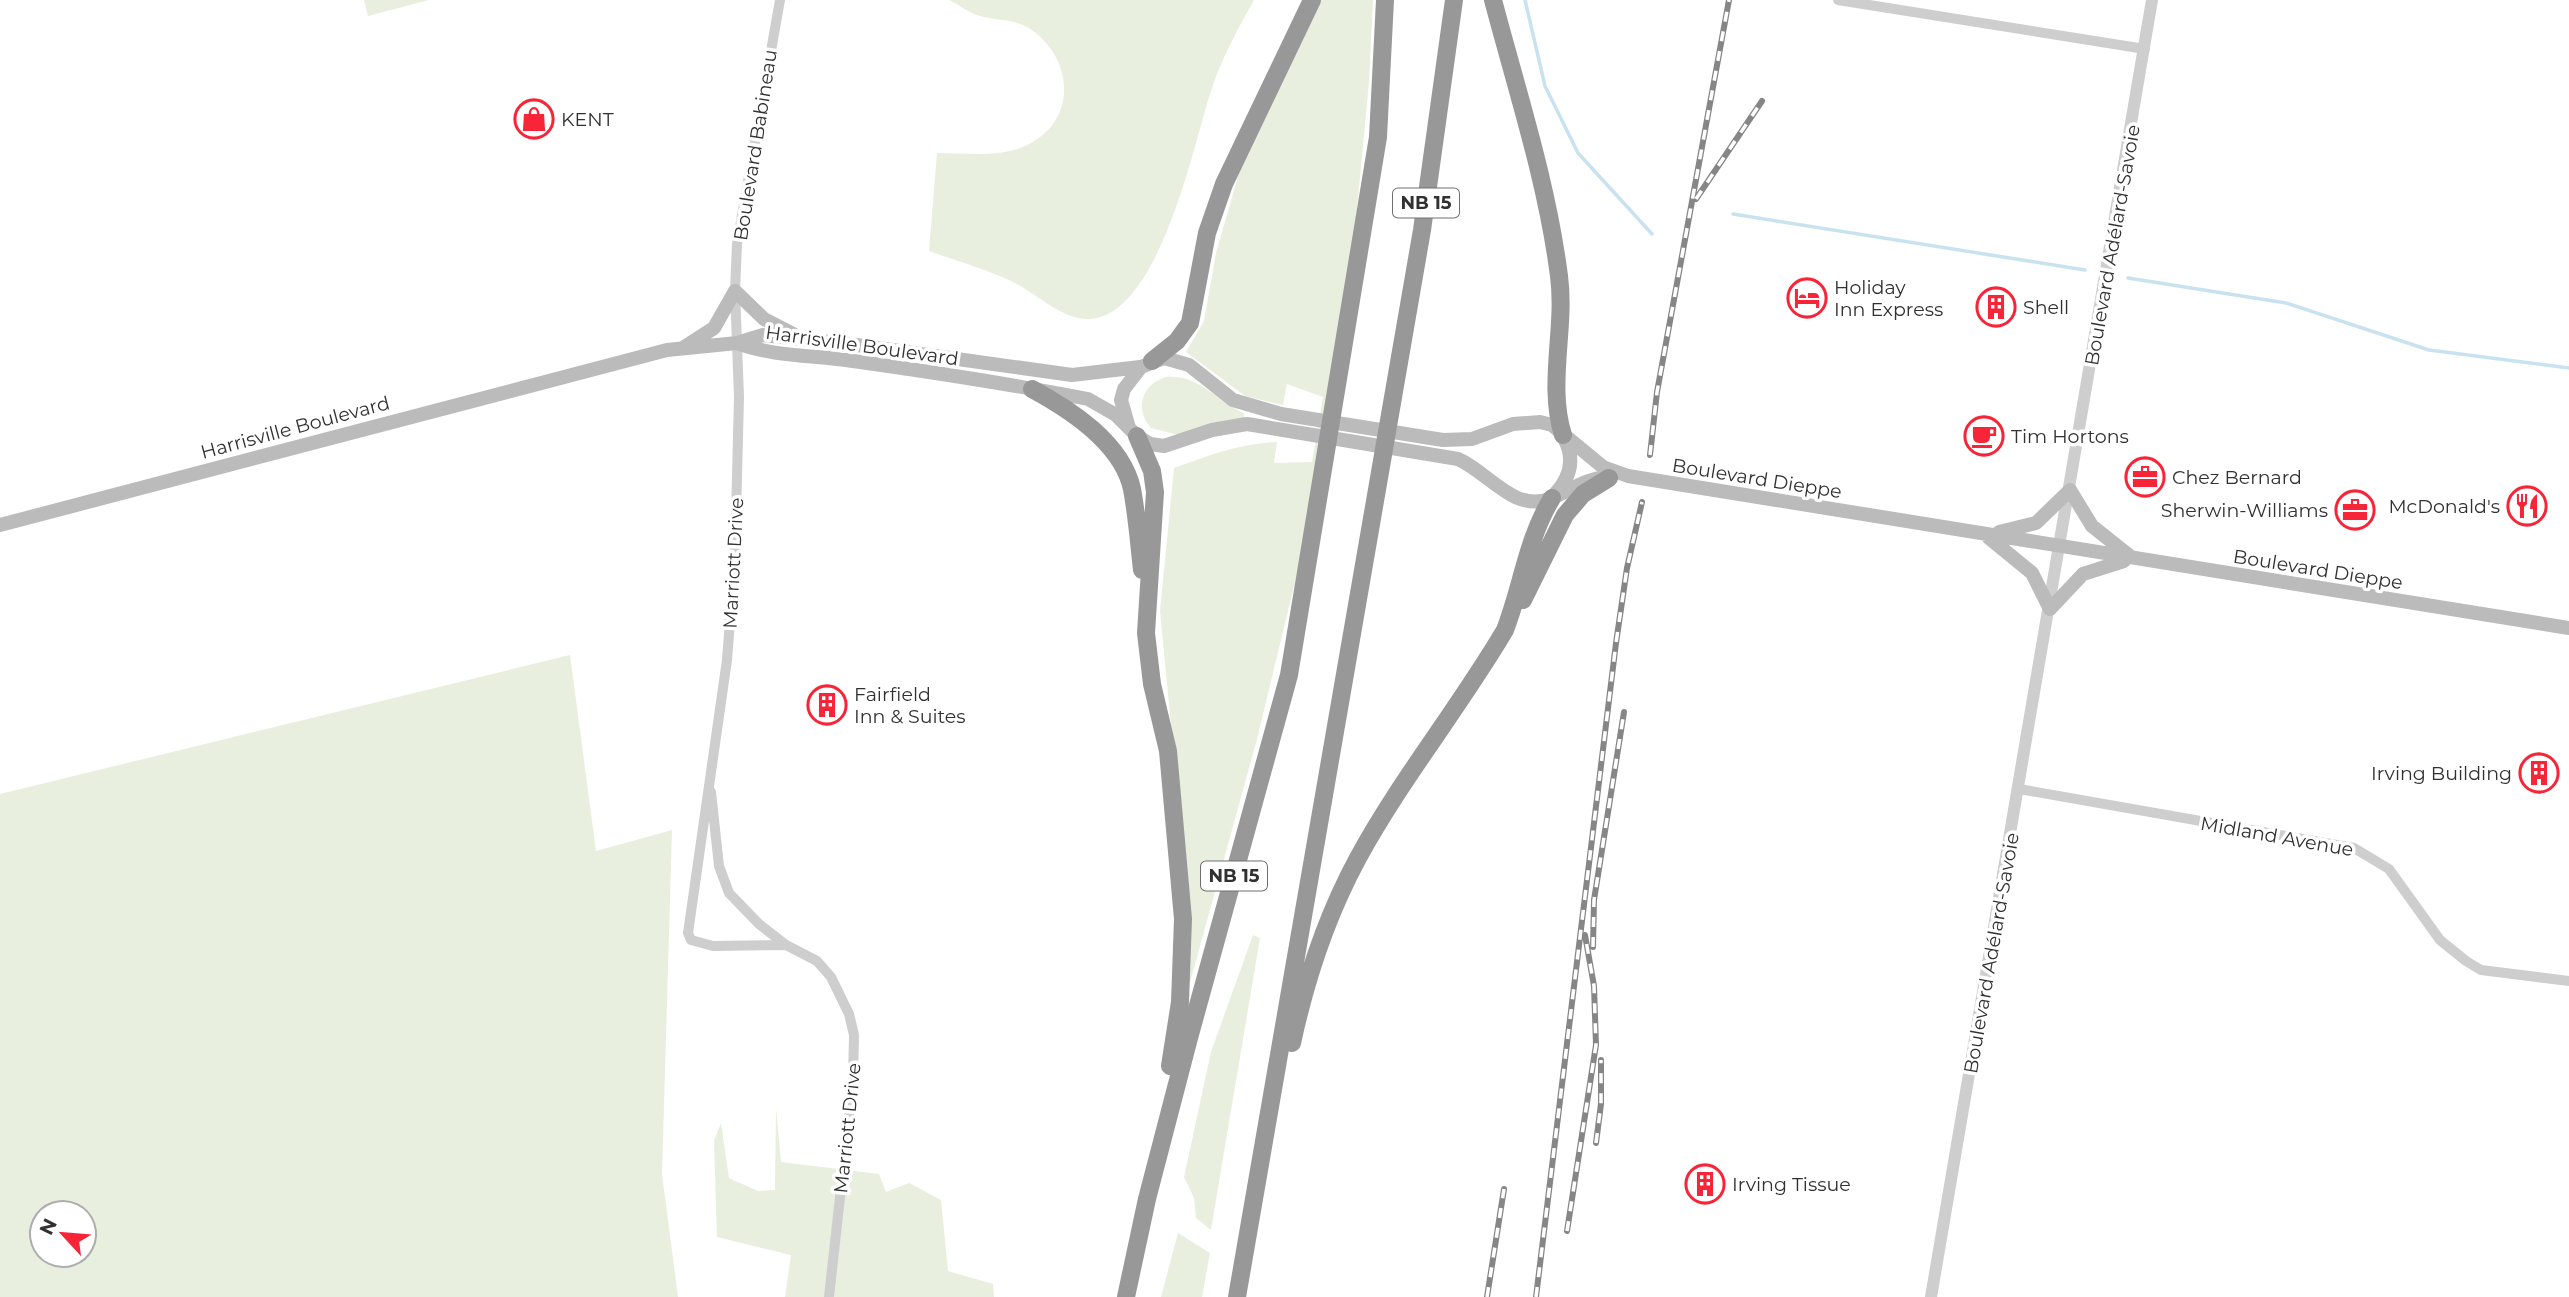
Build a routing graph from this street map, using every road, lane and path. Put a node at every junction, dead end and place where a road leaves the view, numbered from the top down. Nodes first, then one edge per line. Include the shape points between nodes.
1 (780, 0) edge
2 (1312, 0) edge
3 (1385, 0) edge
4 (1454, 0) edge
5 (1493, 0) edge
6 (1838, 0) edge
7 (2152, 0) edge
8 (2145, 49) junction
9 (735, 291) junction
10 (804, 338) junction
11 (737, 343) junction
12 (682, 349) junction
13 (1146, 364) junction
14 (1032, 389) junction
15 (1280, 421) junction
16 (1133, 432) junction
17 (1563, 435) junction
18 (1441, 448) junction
19 (1628, 476) junction
20 (1609, 478) junction
21 (2070, 490) junction
22 (1552, 498) junction
23 (0, 525) edge
24 (1983, 534) junction
25 (2053, 546) junction
26 (2133, 559) junction
27 (1146, 601) junction
28 (2050, 609) junction
29 (2569, 628) edge
30 (1505, 630) junction
31 (709, 781) junction
32 (2019, 789) junction
33 (786, 945) junction
34 (2569, 981) edge
35 (1147, 1199) junction
36 (1245, 1248) junction
37 (828, 1297) edge
38 (1126, 1297) edge
39 (1237, 1297) edge
40 (1931, 1297) edge

1 - 9 street, Boulevard Babineau via 737,244
2 - 13 highway via 1224,184 1207,233 1190,323 1177,341
3 - 35 highway, NB 15 via 1378,137 1289,675
4 - 36 highway, NB 15 via 1422,230
5 - 17 highway via 1556,252 1558,405
6 - 8 street
7 - 8 street, Boulevard Adélard-Savoie
8 - 21 street, Boulevard Adélard-Savoie
9 - 10 main road via 764,319
9 - 11 street, Boulevard Babineau
9 - 12 main road via 714,327
10 - 11 main road, Harrisville Boulevard via 763,335
10 - 13 main road, Harrisville Boulevard via 1072,376
11 - 12 main road
11 - 14 main road, Harrisville Boulevard via 764,353 804,354
11 - 31 street, Marriott Drive via 735,556 727,660
12 - 23 main road, Harrisville Boulevard
13 - 15 main road, Harrisville Boulevard via 1177,360 1189,365 1233,400
13 - 16 main road via 1131,377 1121,400
14 - 16 main road, Harrisville Boulevard via 1095,402
14 - 27 highway via 1059,403 1097,433 1119,458 1132,487
15 - 16 main road, Harrisville Boulevard via 1228,426 1164,446 1150,444
15 - 18 main road, Harrisville Boulevard
16 - 27 highway via 1152,471 1155,492
17 - 18 main road via 1552,425 1528,421
17 - 19 main road via 1602,467
17 - 22 main road via 1571,460 1569,474
18 - 22 main road via 1525,501
19 - 20 main road
19 - 24 main road, Boulevard Dieppe
20 - 22 main road via 1588,481
20 - 30 highway via 1583,494 1566,516
21 - 24 main road via 2036,523
21 - 25 street, Boulevard Adélard-Savoie
21 - 26 main road via 2092,526
22 - 30 highway via 1532,536
24 - 25 main road, Boulevard Dieppe
24 - 28 main road via 2032,573
25 - 26 main road, Boulevard Dieppe
25 - 28 street, Boulevard Adélard-Savoie
26 - 28 main road via 2083,574
26 - 29 main road, Boulevard Dieppe
27 - 35 highway via 1152,684 1168,751 1183,919 1176,1034
28 - 32 street, Boulevard Adélard-Savoie
30 - 36 highway via 1359,857 1326,925 1302,998
31 - 33 street, Marriott Drive via 719,866 729,893
31 - 33 street, Marriott Drive via 688,933 691,940 713,946
32 - 34 street, Midland Avenue via 2354,848 2389,869 2440,940 2466,961 2481,970
32 - 40 street, Boulevard Adélard-Savoie
33 - 37 street, Marriott Drive via 817,961 831,977 849,1014 853,1035 853,1079
35 - 38 highway, NB 15
36 - 39 highway, NB 15

